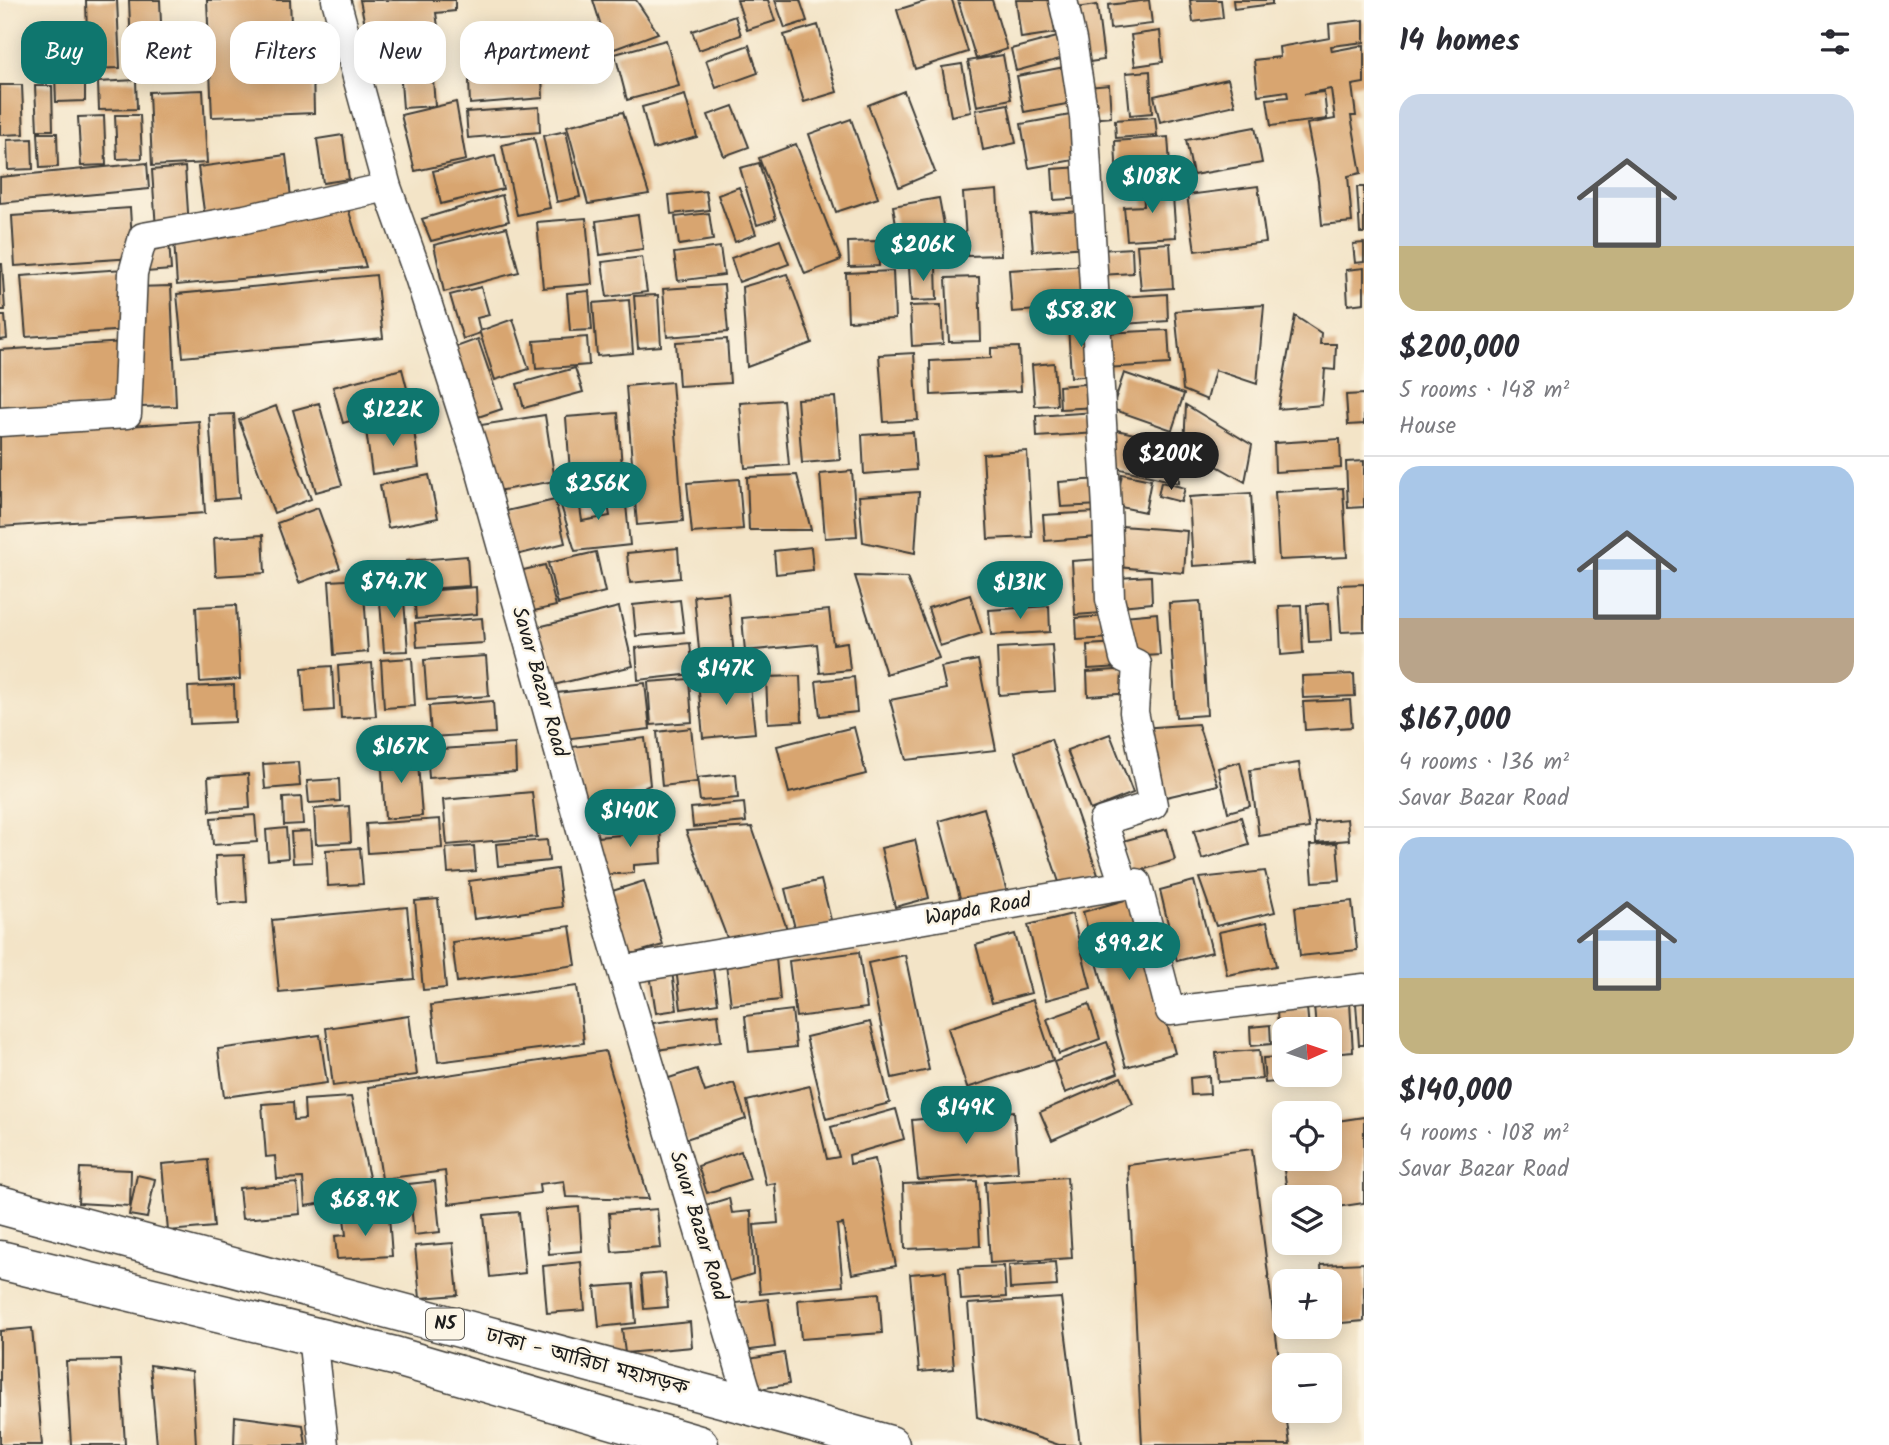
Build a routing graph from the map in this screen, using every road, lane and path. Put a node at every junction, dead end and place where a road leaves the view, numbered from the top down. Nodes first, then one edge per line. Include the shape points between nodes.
1 (336, 0) edge
2 (1063, 0) edge
3 (387, 187) junction
4 (0, 422) edge
5 (1124, 885) junction
6 (622, 970) junction
7 (1364, 988) edge
8 (0, 1205) edge
9 (0, 1260) edge
10 (312, 1336) junction
11 (751, 1406) junction
12 (324, 1445) edge
13 (699, 1445) edge
14 (890, 1445) edge

1 - 3 street, Savar Bazar Road
2 - 5 street via 1084,117 1110,599 1124,658 1137,663 1134,712 1153,805 1103,821
3 - 4 street via 144,237 133,274 127,414
3 - 6 street, Savar Bazar Road via 478,461
5 - 6 street, Wapda Road
5 - 7 street via 1137,883 1170,1010
6 - 11 street, Savar Bazar Road
8 - 11 highway, ঢাকা - আরিচা মহাসড়ক / N5
9 - 10 highway, N5
10 - 12 street
10 - 13 highway, N5
11 - 14 highway, ঢাকা - আরিচা মহাসড়ক / N5

